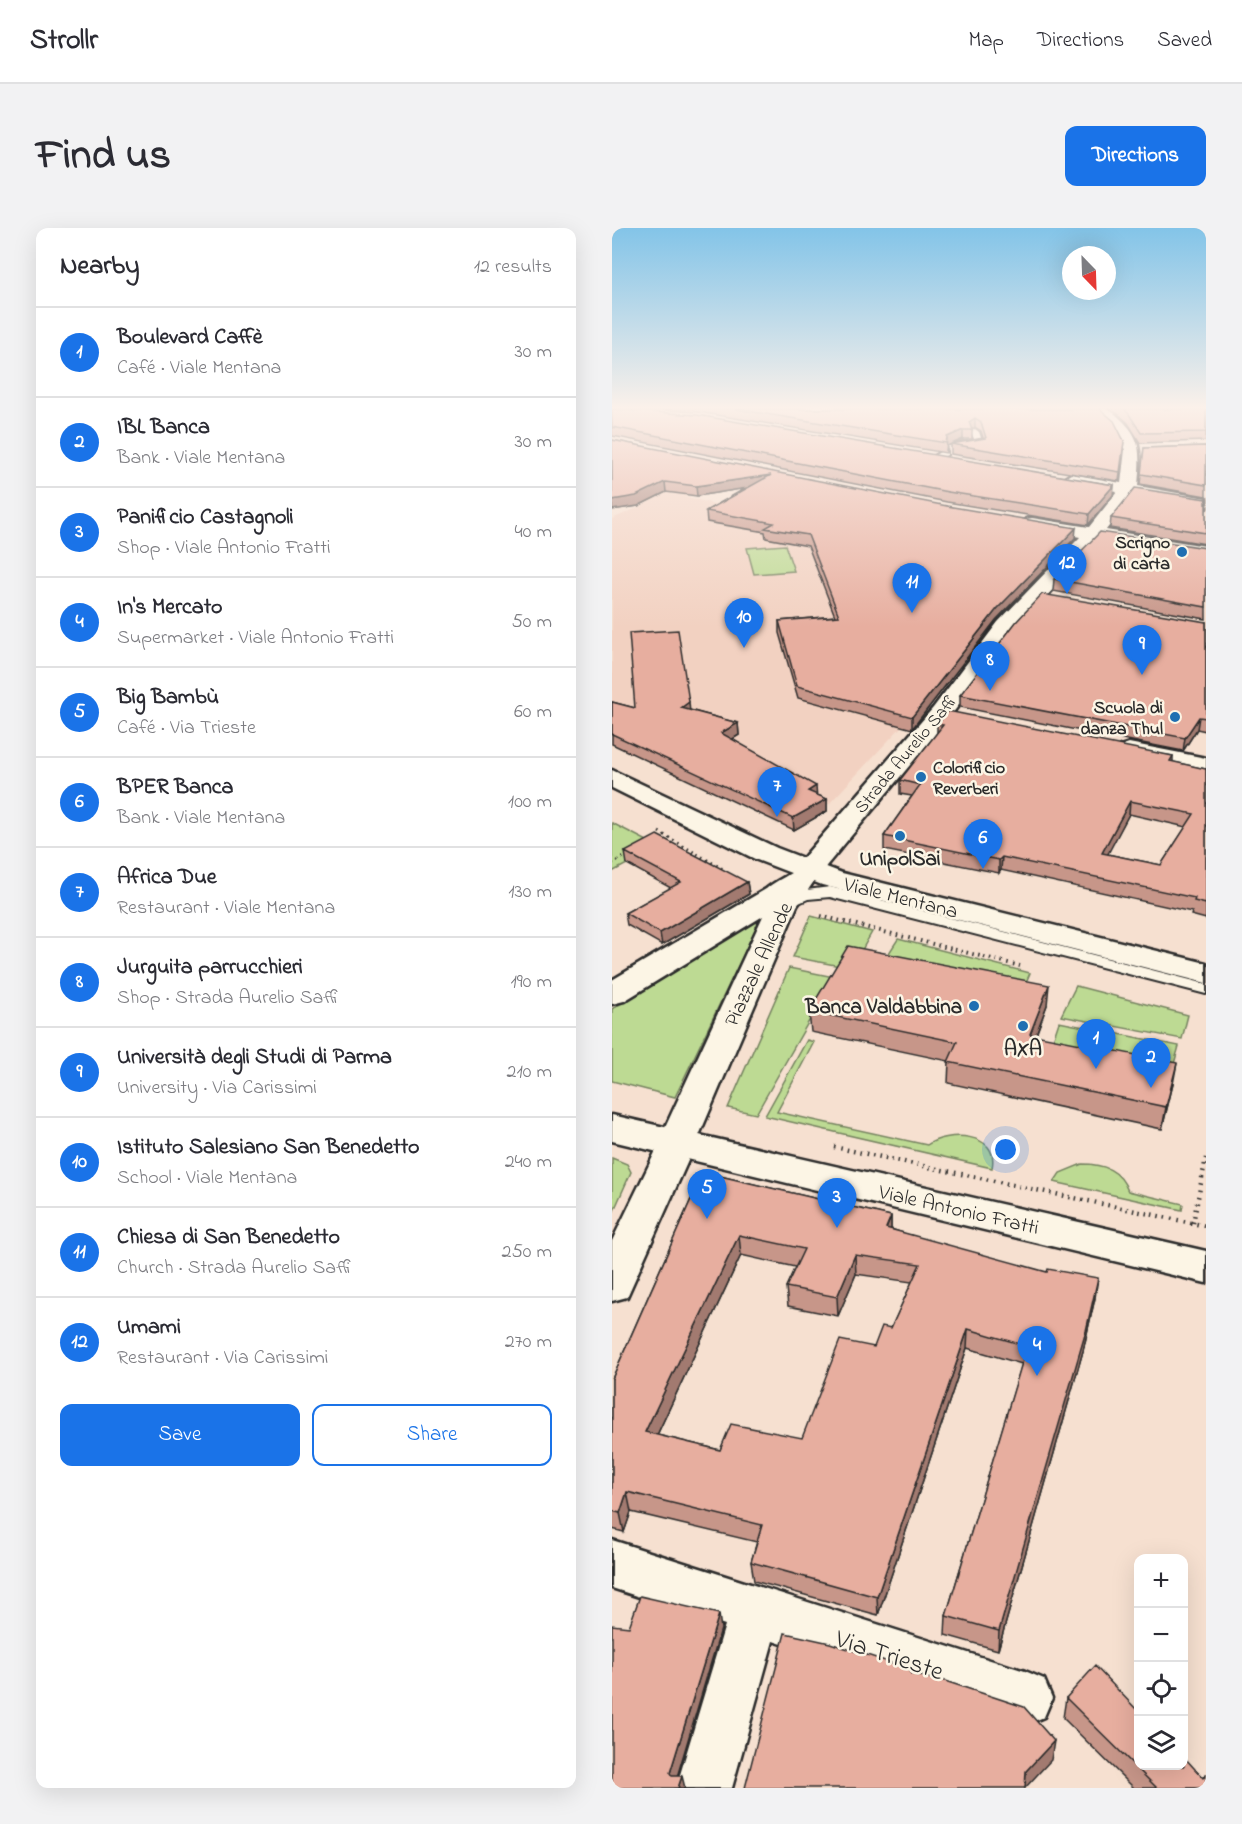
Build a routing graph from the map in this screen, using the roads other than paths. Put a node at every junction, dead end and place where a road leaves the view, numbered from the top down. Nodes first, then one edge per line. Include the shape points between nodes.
1 (1085, 482) edge
2 (1130, 482) edge
3 (1129, 489) junction
4 (1206, 503) edge
5 (1015, 520) edge
6 (1094, 533) junction
7 (1206, 552) edge
8 (1035, 596) junction
9 (1058, 600) edge
10 (1102, 746) edge
11 (1206, 766) edge
12 (612, 778) edge
13 (807, 871) junction
14 (782, 906) junction
15 (1206, 974) edge
16 (1206, 989) edge
17 (612, 994) edge
18 (612, 1128) edge
19 (676, 1145) junction
20 (1206, 1267) edge
21 (612, 1285) edge
22 (612, 1564) edge
23 (755, 1611) junction
24 (1025, 1698) dead end
25 (704, 1788) edge

1 - 3 street
2 - 3 street
3 - 4 street
3 - 6 street, Strada Aurelio Saffi
5 - 6 street
6 - 7 street
6 - 8 street, Strada Aurelio Saffi
8 - 9 street
8 - 13 street, Strada Aurelio Saffi via 1006,627 953,716
10 - 11 street
12 - 13 street, Viale Mentana
13 - 14 street, Piazzale Allende
13 - 15 street, Viale Mentana
13 - 17 street, Piazzale Allende via 776,895
14 - 16 lane, Viale Mentana via 805,894 830,892
14 - 19 street, Piazzale Allende
18 - 19 street
19 - 20 street, Viale Antonio Fratti
19 - 21 street
22 - 23 street, Via Trieste
23 - 24 street, Via Trieste
23 - 25 street

